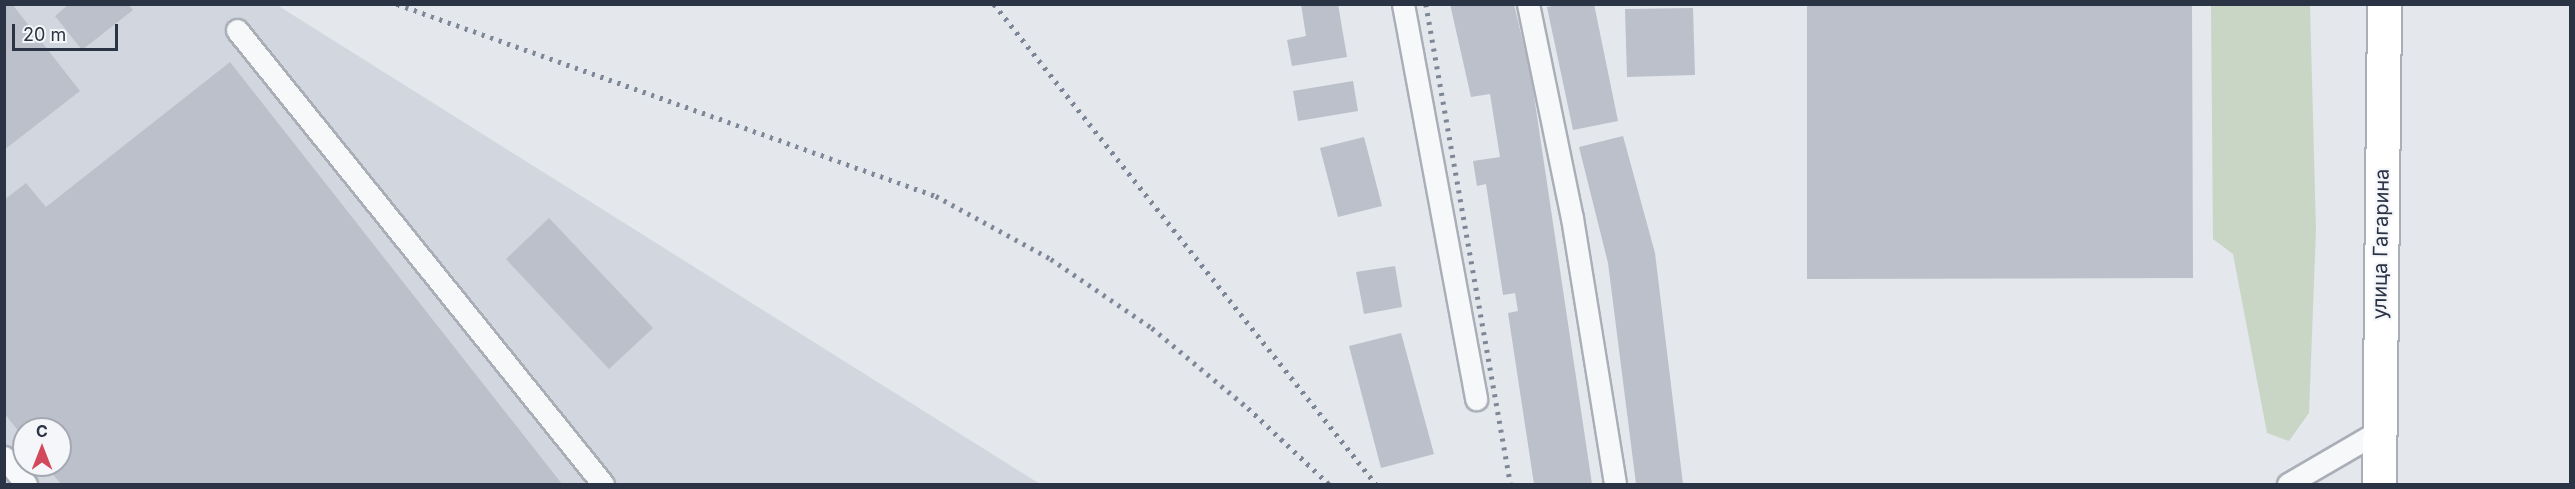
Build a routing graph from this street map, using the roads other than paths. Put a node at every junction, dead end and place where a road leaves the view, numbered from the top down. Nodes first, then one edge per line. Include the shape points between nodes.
1 (1403, 4) edge
2 (1528, 4) edge
3 (2384, 4) edge
4 (237, 30) dead end
5 (1476, 399) dead end
6 (2379, 431) junction
7 (4, 457) edge
8 (26, 484) edge
9 (603, 484) edge
10 (1615, 484) edge
11 (2288, 484) edge
12 (2379, 484) edge

1 - 5 lane
2 - 10 lane via 1572,218
3 - 6 main road, улица Гагарина
4 - 9 lane
6 - 11 lane
6 - 12 main road, улица Гагарина
7 - 8 lane

